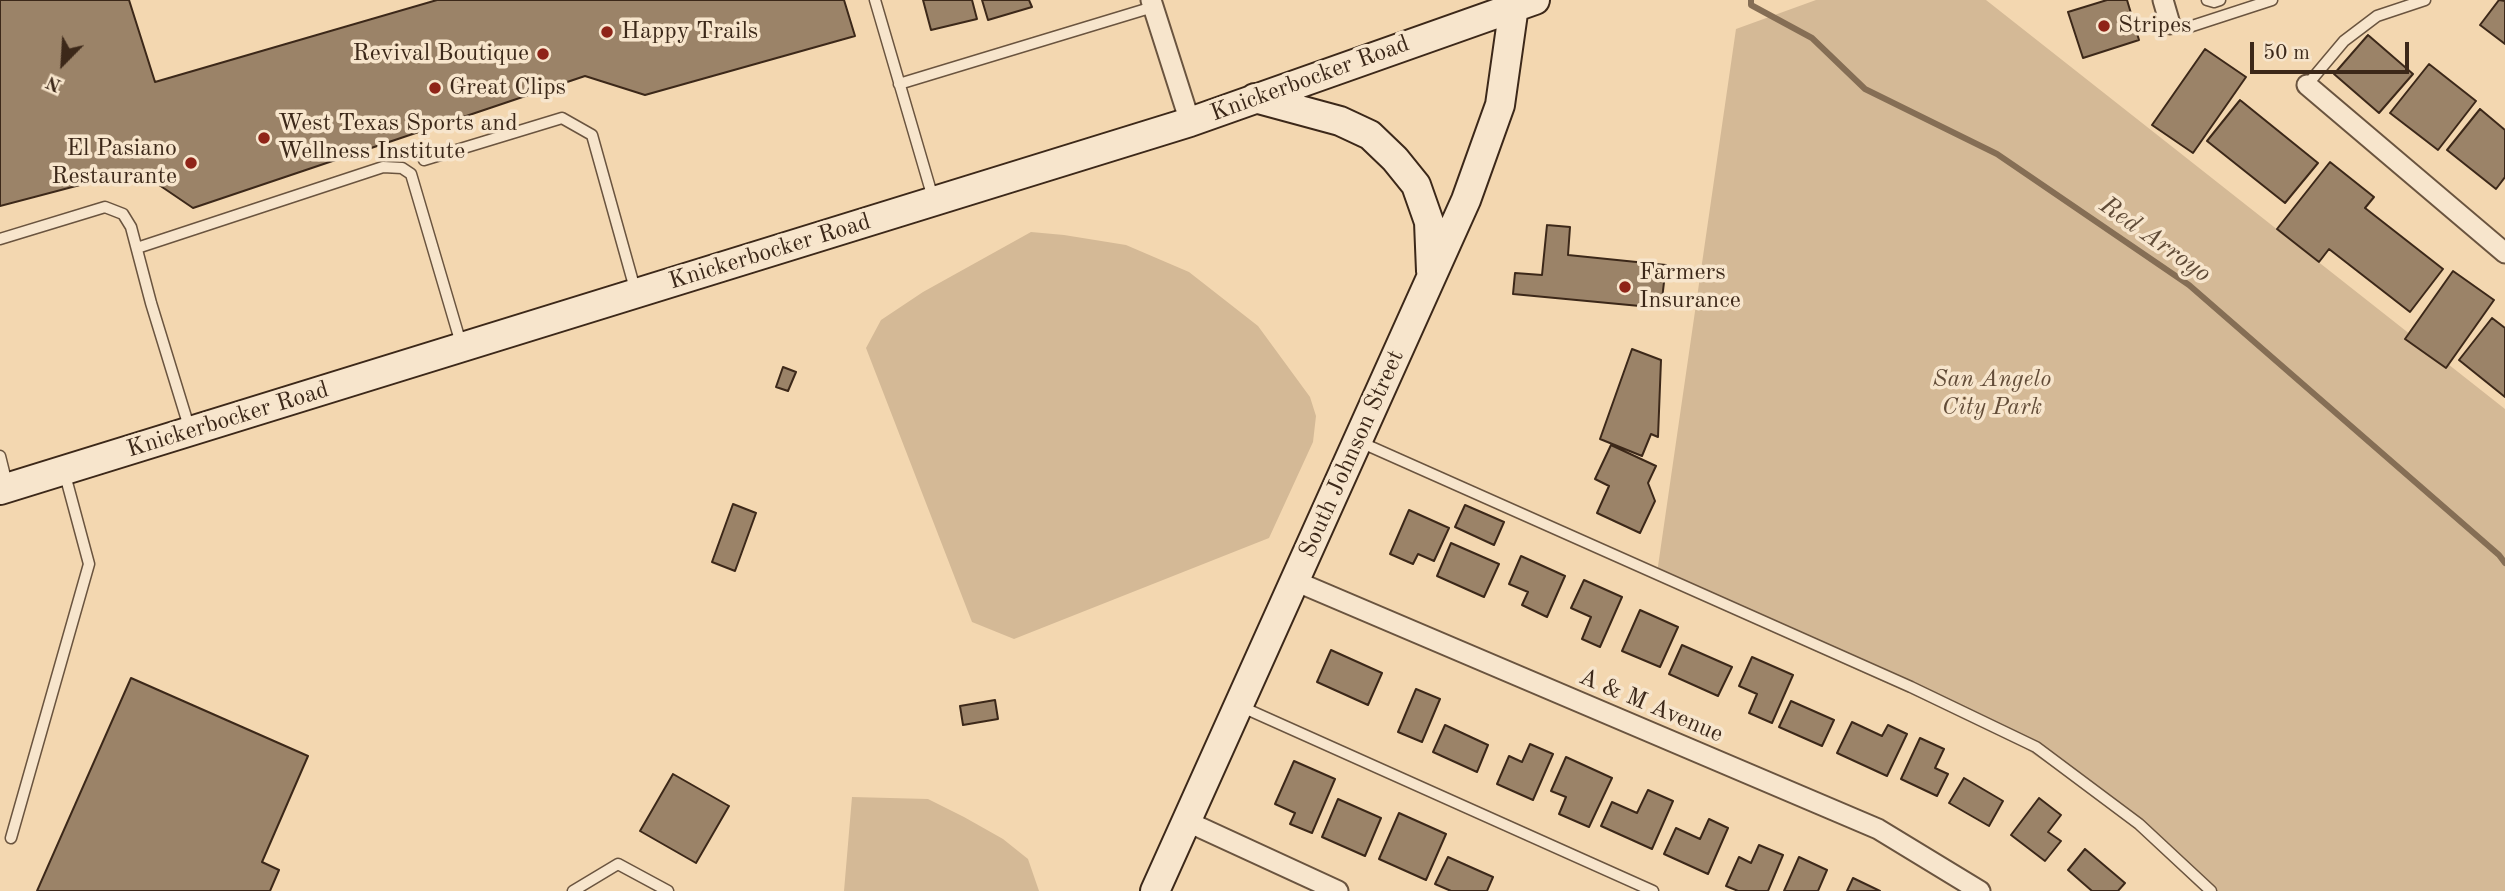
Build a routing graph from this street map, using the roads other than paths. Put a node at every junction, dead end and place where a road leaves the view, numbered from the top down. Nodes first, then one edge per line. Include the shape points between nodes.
1 (875, 0) edge
2 (2163, 0) edge
3 (2207, 0) edge
4 (2220, 0) edge
5 (2272, 0) edge
6 (2425, 0) edge
7 (1524, 3) edge
8 (1152, 4) edge
9 (2170, 24) joint
10 (899, 84) junction
11 (2307, 85) joint
12 (1255, 99) junction
13 (1190, 122) junction
14 (425, 160) dead end
15 (934, 201) junction
16 (0, 239) edge
17 (2502, 245) edge
18 (137, 248) junction
19 (1431, 278) junction
20 (636, 293) junction
21 (462, 347) junction
22 (190, 431) junction
23 (1358, 441) junction
24 (0, 456) edge
25 (64, 471) junction
26 (4, 489) edge
27 (1296, 581) junction
28 (1238, 705) junction
29 (1186, 821) junction
30 (11, 838) dead end
31 (573, 891) edge
32 (668, 891) edge
33 (1155, 891) edge
34 (1338, 891) edge
35 (1653, 891) edge
36 (1980, 891) edge
37 (2211, 891) edge

1 - 10 lane
2 - 9 street
3 - 4 lane
5 - 9 lane via 2186,28
6 - 11 lane via 2377,16 2344,40
7 - 12 main road, Knickerbocker Road
7 - 19 main road, South Johnson Street via 1500,105 1466,200
8 - 10 lane
8 - 13 street
10 - 15 lane
11 - 17 street
12 - 13 main road, Knickerbocker Road
12 - 19 main road via 1340,121 1370,135 1395,159 1416,185 1429,222
13 - 15 main road, Knickerbocker Road
14 - 20 lane via 562,118 592,135
15 - 20 main road, Knickerbocker Road
16 - 18 lane via 105,206 123,214
18 - 21 lane via 383,167 402,168 411,174
18 - 22 lane
19 - 23 main road, South Johnson Street
20 - 21 main road, Knickerbocker Road
21 - 22 main road, Knickerbocker Road
22 - 25 main road, Knickerbocker Road
23 - 27 main road, South Johnson Street
23 - 37 lane via 2036,747 2139,824
24 - 26 lane
25 - 26 main road, Knickerbocker Road
25 - 30 lane via 89,564
27 - 28 main road, South Johnson Street
27 - 36 street, A & M Avenue via 1878,829
28 - 29 main road, South Johnson Street
28 - 35 lane
29 - 33 main road, South Johnson Street
29 - 34 street
31 - 32 lane via 618,864

